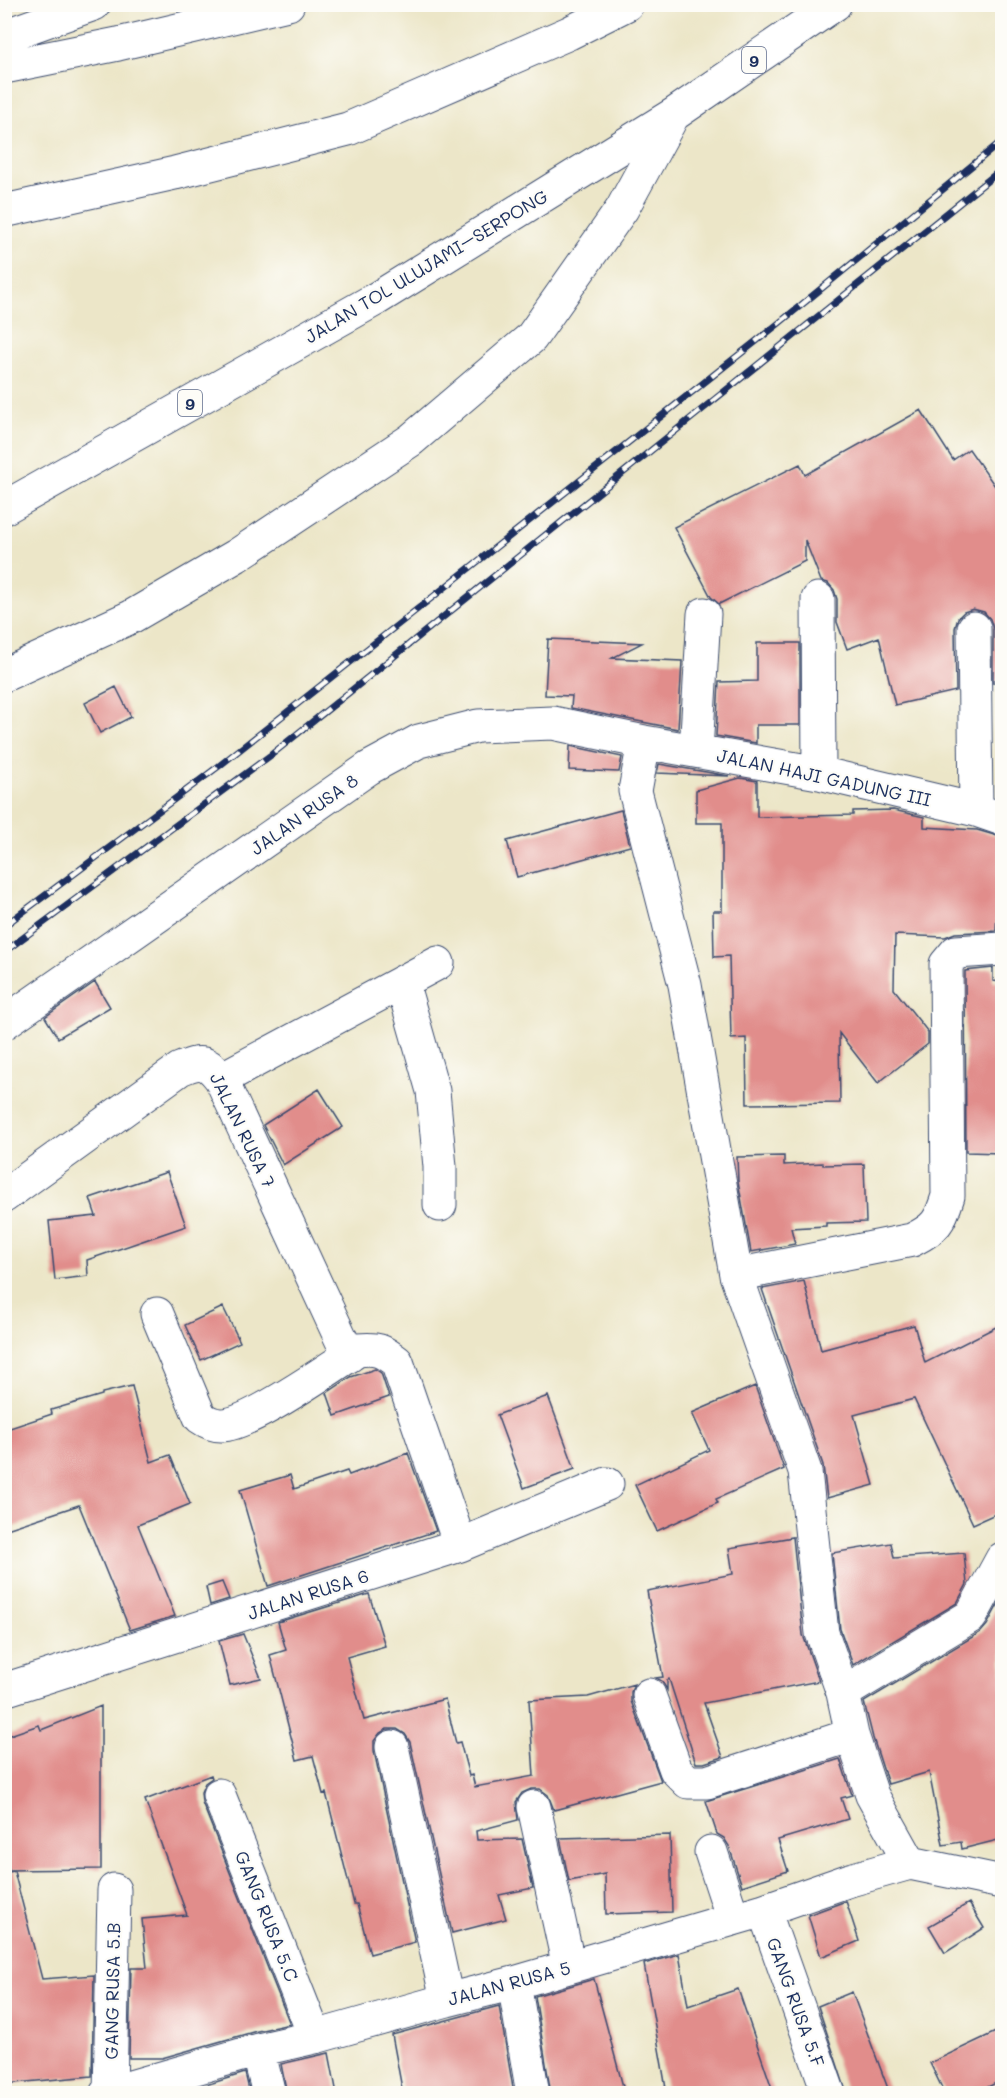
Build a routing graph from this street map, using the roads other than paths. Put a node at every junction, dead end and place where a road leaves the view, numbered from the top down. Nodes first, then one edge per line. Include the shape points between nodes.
1 (94, 4) edge
2 (288, 4) edge
3 (627, 4) edge
4 (835, 4) edge
5 (4, 36) edge
6 (4, 67) edge
7 (673, 115) junction
8 (4, 211) edge
9 (4, 508) edge
10 (818, 599) dead end
11 (704, 614) dead end
12 (974, 628) dead end
13 (4, 675) edge
14 (644, 742) junction
15 (696, 751) junction
16 (819, 773) junction
17 (989, 814) edge
18 (1002, 949) edge
19 (438, 963) dead end
20 (402, 982) junction
21 (4, 1023) edge
22 (221, 1079) junction
23 (4, 1196) edge
24 (440, 1205) dead end
25 (736, 1275) junction
26 (157, 1314) dead end
27 (349, 1356) junction
28 (607, 1484) dead end
29 (460, 1545) junction
30 (1002, 1559) edge
31 (4, 1690) edge
32 (843, 1693) junction
33 (649, 1695) dead end
34 (852, 1735) junction
35 (392, 1747) dead end
36 (219, 1795) dead end
37 (534, 1807) dead end
38 (711, 1852) dead end
39 (910, 1863) junction
40 (1002, 1882) edge
41 (114, 1890) dead end
42 (748, 1914) junction
43 (569, 1967) junction
44 (514, 1983) junction
45 (447, 2000) junction
46 (315, 2037) junction
47 (258, 2050) junction
48 (108, 2093) edge
49 (269, 2094) edge
50 (533, 2094) edge
51 (829, 2094) edge

1 - 5 main road
2 - 6 main road via 118,45
3 - 8 main road via 348,129
4 - 7 main road, JALAN TOL ULUJAMI–SERPONG / 9
7 - 9 main road, JALAN TOL ULUJAMI–SERPONG / 9 via 376,298
7 - 13 main road via 622,210 531,338 411,440 236,556 131,617
10 - 16 main road
11 - 15 main road
12 - 17 main road
14 - 15 main road, JALAN HAJI GADUNG III
14 - 21 main road, JALAN RUSA 8 via 553,723 478,726 419,741 369,768
14 - 25 main road via 635,791 685,985
15 - 16 main road, JALAN HAJI GADUNG III
16 - 17 main road, JALAN HAJI GADUNG III
18 - 25 main road via 956,952 946,964 948,1196 942,1215 930,1231 912,1240
19 - 20 main road
20 - 22 main road
20 - 24 main road via 433,1091
22 - 23 main road, JALAN RUSA 7 via 211,1066 195,1062 180,1069
22 - 27 main road, JALAN RUSA 7
25 - 32 main road via 804,1471 822,1633
26 - 27 main road via 200,1417 211,1424 223,1426 246,1420
27 - 29 main road via 358,1350 372,1349 384,1351 397,1362
28 - 29 main road, JALAN RUSA 6
29 - 31 main road, JALAN RUSA 6
30 - 32 main road via 971,1616
32 - 34 main road
33 - 34 main road via 676,1770 688,1782 707,1782
34 - 39 main road via 872,1795
35 - 45 main road
36 - 46 main road, GANG RUSA 5.C
37 - 43 main road
38 - 42 main road, GANG RUSA 5.F
39 - 40 main road
39 - 42 main road, JALAN RUSA 5
41 - 48 main road, GANG RUSA 5.B
42 - 43 main road, JALAN RUSA 5
42 - 51 main road, GANG RUSA 5.F
43 - 44 main road, JALAN RUSA 5
44 - 45 main road, JALAN RUSA 5
44 - 50 main road
45 - 46 main road, JALAN RUSA 5
46 - 47 main road, JALAN RUSA 5
47 - 48 main road, JALAN RUSA 5
47 - 49 main road

